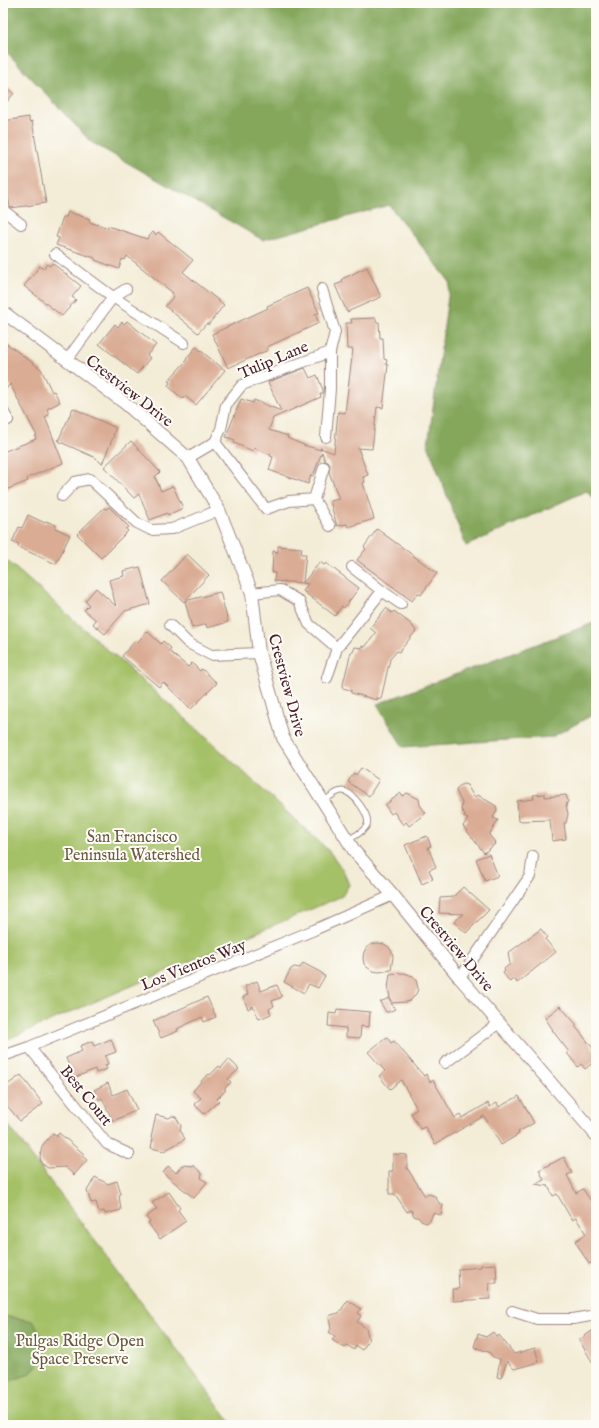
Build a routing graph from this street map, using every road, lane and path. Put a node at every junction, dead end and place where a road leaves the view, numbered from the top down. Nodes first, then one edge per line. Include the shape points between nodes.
1 (3, 210) edge
2 (21, 224) dead end
3 (54, 254) dead end
4 (126, 289) dead end
5 (322, 289) dead end
6 (113, 296) junction
7 (3, 312) edge
8 (184, 343) dead end
9 (330, 352) junction
10 (67, 360) junction
11 (326, 437) dead end
12 (215, 442) junction
13 (188, 458) junction
14 (324, 467) dead end
15 (62, 496) dead end
16 (314, 499) junction
17 (219, 510) junction
18 (330, 526) dead end
19 (352, 567) dead end
20 (382, 590) junction
21 (252, 593) junction
22 (401, 604) dead end
23 (170, 625) dead end
24 (337, 648) junction
25 (259, 653) junction
26 (327, 678) dead end
27 (323, 801) junction
28 (348, 840) junction
29 (533, 856) dead end
30 (393, 895) junction
31 (460, 978) junction
32 (499, 1023) junction
33 (29, 1047) junction
34 (3, 1056) edge
35 (445, 1063) dead end
36 (595, 1130) edge
37 (129, 1154) dead end
38 (512, 1311) dead end
39 (596, 1315) edge

1 - 2 street
3 - 6 street
4 - 6 street
5 - 9 street, Tulip Lane via 335,332
6 - 8 street
6 - 10 street
7 - 10 street, Crestview Drive
9 - 11 street, Tulip Lane
9 - 12 street, Tulip Lane via 242,385 226,405 221,429
10 - 13 street, Crestview Drive via 126,404
12 - 13 street
12 - 16 street via 266,509 289,501
13 - 17 street, Crestview Drive
14 - 16 street
15 - 17 street via 75,482 90,479 137,523 151,530 172,529
16 - 18 street
17 - 21 street, Crestview Drive
19 - 20 street
20 - 22 street
20 - 24 street
21 - 24 street via 280,590 299,601 309,624
21 - 25 street, Crestview Drive
23 - 25 street via 188,643 211,655
24 - 26 street
25 - 27 street, Crestview Drive via 283,738
27 - 28 street, Crestview Drive
27 - 28 lane via 340,791 348,791 367,814 367,826
28 - 30 street, Crestview Drive via 355,852
29 - 31 street via 530,876
30 - 31 street, Crestview Drive
30 - 33 street, Los Vientos Way
31 - 32 street, Crestview Drive
32 - 35 street
32 - 36 street, Crestview Drive
33 - 34 street, Los Vientos Way
33 - 37 street, Best Court via 107,1144
38 - 39 street via 537,1319 572,1319

